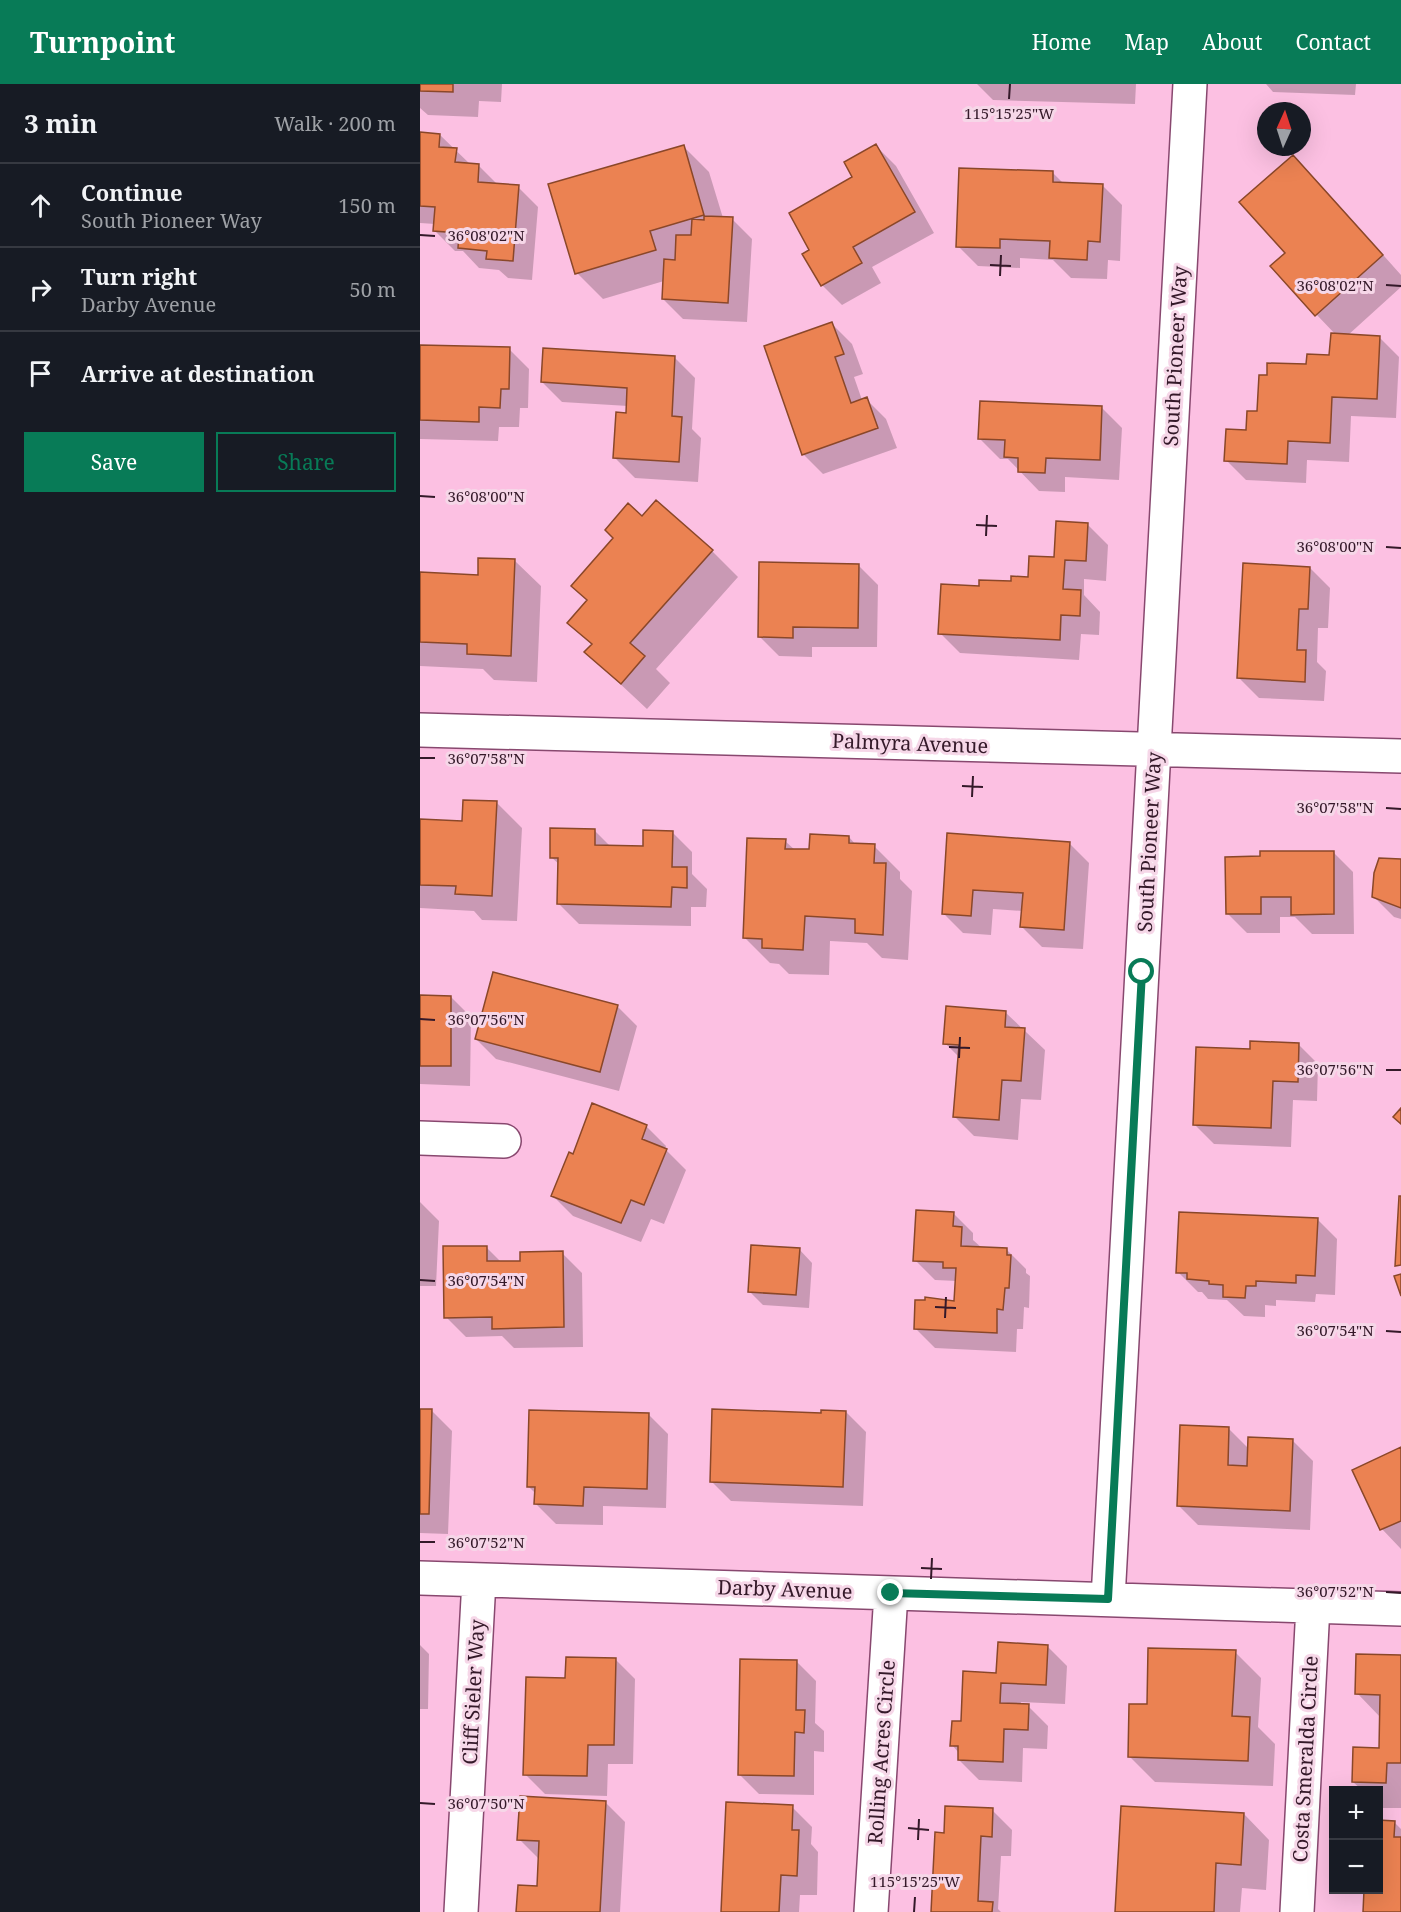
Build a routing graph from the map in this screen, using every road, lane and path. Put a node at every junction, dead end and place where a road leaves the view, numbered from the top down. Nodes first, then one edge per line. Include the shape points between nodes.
1 (1190, 84) edge
2 (420, 730) edge
3 (1154, 750) junction
4 (1401, 756) edge
5 (420, 1138) edge
6 (504, 1141) dead end
7 (420, 1578) edge
8 (479, 1580) junction
9 (891, 1593) junction
10 (1108, 1599) junction
11 (1314, 1606) junction
12 (1401, 1609) edge
13 (461, 1912) edge
14 (871, 1912) edge
15 (1297, 1912) edge

1 - 3 street, South Pioneer Way
2 - 3 street, Palmyra Avenue
3 - 4 street, Palmyra Avenue
3 - 10 street, South Pioneer Way
5 - 6 street
7 - 8 street, Darby Avenue
8 - 9 street, Darby Avenue
8 - 13 street, Cliff Sieler Way
9 - 10 street, Darby Avenue
9 - 14 street, Rolling Acres Circle
10 - 11 street, Darby Avenue
11 - 12 street, Darby Avenue
11 - 15 street, Costa Smeralda Circle

